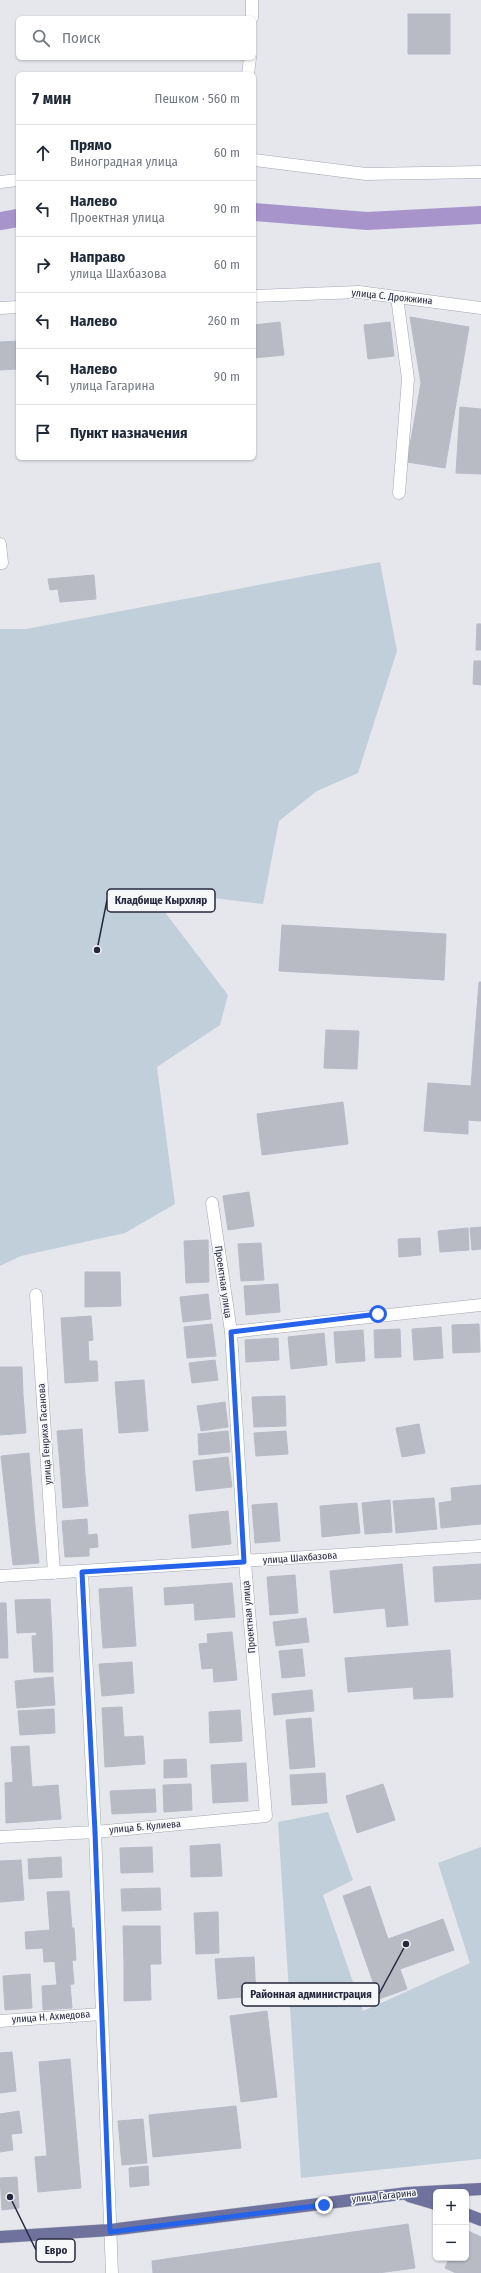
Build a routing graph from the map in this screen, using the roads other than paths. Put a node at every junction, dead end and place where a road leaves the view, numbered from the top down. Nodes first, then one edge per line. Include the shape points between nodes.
1 (252, 0) edge
2 (252, 16) edge
3 (250, 60) edge
4 (248, 72) edge
5 (256, 160) edge
6 (481, 172) edge
7 (16, 180) edge
8 (0, 182) edge
9 (256, 296) edge
10 (397, 297) junction
11 (16, 307) edge
12 (0, 308) edge
13 (481, 308) edge
14 (399, 493) dead end
15 (0, 544) edge
16 (0, 563) edge
17 (212, 1203) dead end
18 (36, 1295) dead end
19 (481, 1305) edge
20 (231, 1332) junction
21 (481, 1546) edge
22 (244, 1562) junction
23 (82, 1572) junction
24 (54, 1573) junction
25 (0, 1576) edge
26 (266, 1816) joint
27 (95, 1832) junction
28 (0, 1837) edge
29 (102, 2014) junction
30 (0, 2021) edge
31 (481, 2189) edge
32 (433, 2203) edge
33 (469, 2215) edge
34 (481, 2220) edge
35 (110, 2231) junction
36 (0, 2238) edge
37 (112, 2273) edge

1 - 2 street
3 - 4 street
5 - 6 street via 366,174
7 - 8 street
9 - 10 street, улица С. Дрожжина via 359,292
10 - 13 street, улица С. Дрожжина
10 - 14 street via 408,379
11 - 12 street
15 - 16 street
17 - 20 street, Проектная улица
18 - 24 street, улица Генриха Гасанова
19 - 20 street
20 - 22 street, Проектная улица
21 - 22 street, улица Шахбазова
22 - 23 street, улица Шахбазова
22 - 26 street, Проектная улица
23 - 24 street, улица Шахбазова
23 - 27 street
24 - 25 street, улица Шахбазова
26 - 27 street, улица Б. Кулиева
27 - 28 street, улица Б. Кулиева
27 - 29 street
29 - 30 street, улица Н. Ахмедова
29 - 35 street
31 - 35 main road, улица Гагарина via 408,2193
32 - 35 main road, улица Гагарина via 412,2196 385,2198
33 - 34 main road
35 - 36 main road, улица Гагарина
35 - 37 street

